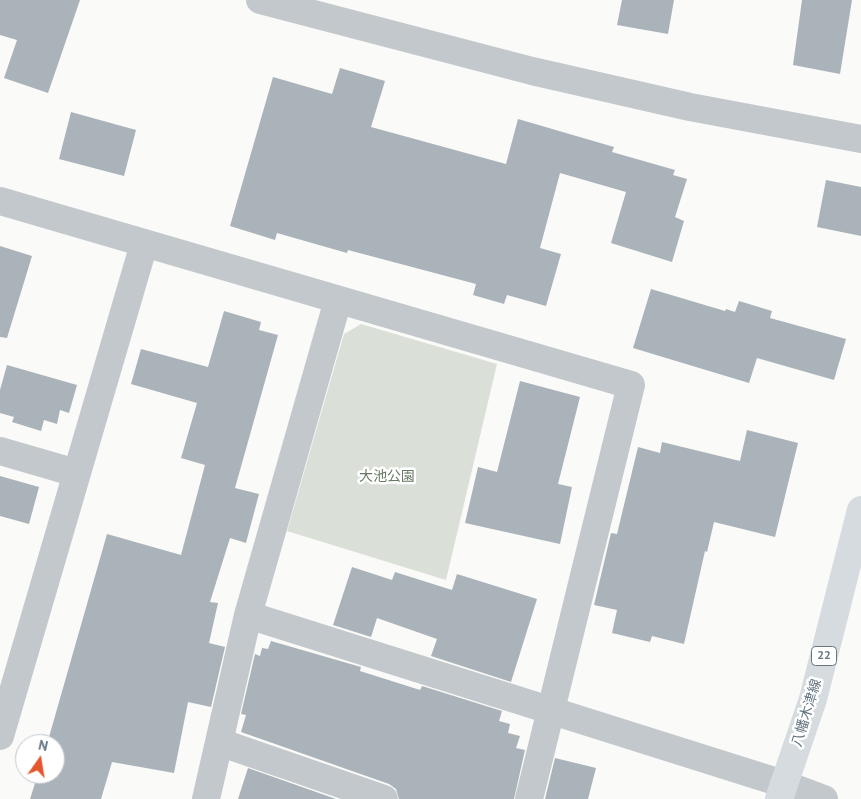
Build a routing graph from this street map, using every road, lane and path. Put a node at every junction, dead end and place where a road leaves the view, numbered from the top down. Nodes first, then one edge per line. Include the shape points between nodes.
1 (260, 0) edge
2 (861, 138) edge
3 (0, 201) edge
4 (144, 244) junction
5 (338, 300) junction
6 (0, 451) edge
7 (76, 473) junction
8 (861, 510) edge
9 (248, 615) junction
10 (550, 711) junction
11 (0, 736) edge
12 (219, 742) junction
13 (782, 792) edge
14 (206, 799) edge
15 (384, 799) edge
16 (529, 799) edge
17 (824, 799) edge

1 - 2 street via 532,71 671,103
3 - 4 street
4 - 5 street
4 - 7 street
5 - 9 street
5 - 10 street via 631,385
6 - 7 street
7 - 11 street
8 - 13 main road, 八幡木津線 / 22 via 813,699
9 - 10 street
9 - 12 street
10 - 13 street
10 - 16 street
12 - 14 street
12 - 15 street
13 - 17 street

